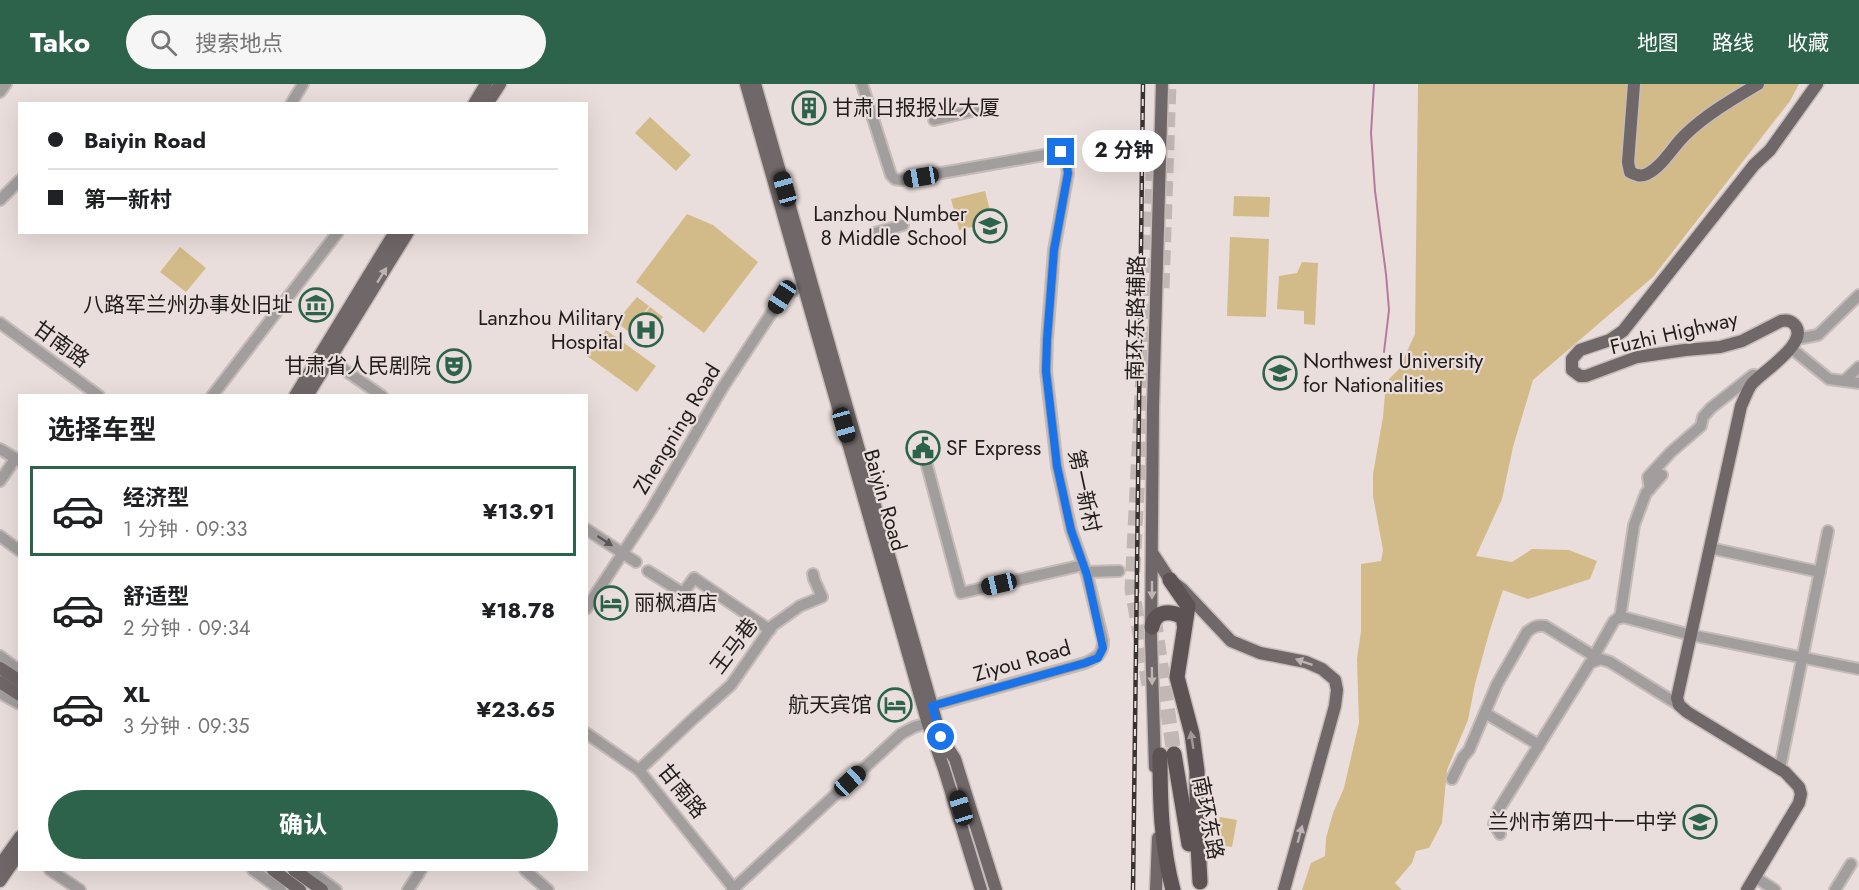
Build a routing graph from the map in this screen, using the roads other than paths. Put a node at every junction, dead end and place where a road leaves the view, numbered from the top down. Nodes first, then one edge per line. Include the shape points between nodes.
1 (6, 84) edge
2 (303, 84) edge
3 (486, 84) edge
4 (500, 84) edge
5 (746, 84) edge
6 (755, 84) edge
7 (862, 84) edge
8 (1162, 84) edge
9 (1634, 84) edge
10 (1758, 84) edge
11 (1817, 84) edge
12 (0, 92) edge
13 (292, 102) edge
14 (475, 102) edge
15 (488, 102) edge
16 (976, 110) dead end
17 (934, 120) dead end
18 (18, 182) edge
19 (0, 200) edge
20 (903, 225) dead end
21 (875, 233) dead end
22 (336, 234) edge
23 (394, 234) edge
24 (407, 234) edge
25 (809, 285) junction
26 (1859, 295) edge
27 (0, 323) edge
28 (0, 331) edge
29 (1794, 344) junction
30 (329, 359) junction
31 (1859, 367) edge
32 (1761, 376) junction
33 (1844, 381) junction
34 (1859, 383) edge
35 (84, 394) edge
36 (96, 394) edge
37 (214, 394) edge
38 (296, 394) edge
39 (308, 394) edge
40 (379, 394) edge
41 (0, 449) edge
42 (915, 457) dead end
43 (17, 460) edge
44 (1662, 475) dead end
45 (0, 481) edge
46 (1650, 489) junction
47 (588, 530) edge
48 (1828, 531) dead end
49 (0, 536) edge
50 (1710, 548) junction
51 (18, 550) edge
52 (623, 553) junction
53 (1152, 553) junction
54 (636, 562) dead end
55 (1084, 568) junction
56 (648, 571) dead end
57 (1119, 571) dead end
58 (1820, 572) junction
59 (813, 574) dead end
60 (1170, 580) junction
61 (588, 606) edge
62 (1620, 618) junction
63 (1184, 624) junction
64 (1152, 627) junction
65 (770, 630) junction
66 (1690, 635) junction
67 (0, 656) edge
68 (1802, 657) junction
69 (1595, 658) junction
70 (0, 668) edge
71 (1859, 669) edge
72 (18, 670) edge
73 (18, 680) edge
74 (0, 682) edge
75 (0, 693) edge
76 (18, 694) edge
77 (18, 703) edge
78 (1679, 705) junction
79 (932, 706) junction
80 (1485, 713) junction
81 (932, 722) junction
82 (588, 734) edge
83 (937, 738) junction
84 (1539, 745) junction
85 (946, 768) junction
86 (1780, 768) junction
87 (639, 770) junction
88 (1452, 779) dead end
89 (1500, 834) dead end
90 (18, 840) edge
91 (1164, 848) junction
92 (18, 855) edge
93 (1851, 864) dead end
94 (0, 865) edge
95 (52, 871) edge
96 (255, 871) edge
97 (274, 871) edge
98 (295, 871) edge
99 (309, 871) edge
100 (420, 871) edge
101 (526, 871) edge
102 (1755, 877) junction
103 (0, 881) edge
104 (1201, 886) edge
105 (734, 889) edge
106 (1158, 889) edge
107 (80, 890) edge
108 (281, 890) edge
109 (300, 890) edge
110 (322, 890) edge
111 (336, 890) edge
112 (408, 890) edge
113 (549, 890) edge
114 (975, 890) edge
115 (981, 890) edge
116 (988, 890) edge
117 (996, 890) edge
118 (1173, 890) edge
119 (1284, 890) edge
120 (1747, 890) edge
121 (1775, 890) edge
122 (1835, 890) edge

1 - 12 street
2 - 13 street
3 - 14 main road
4 - 15 main road
5 - 25 main road, Baiyin Road
6 - 25 main road, Baiyin Road
7 - 55 street, 第一新村 via 895,179 1061,152 1066,160 1068,173 1054,250 1046,371 1057,466
8 - 53 main road, 南环东路辅路
9 - 10 main road via 1628,162 1630,172 1640,176 1649,173 1707,117
11 - 29 main road, Fuzhi Highway via 1770,150 1623,331 1580,350 1572,359 1572,370 1586,376 1637,357 1720,347 1785,320 1796,327
16 - 17 street
18 - 19 street
20 - 21 street
22 - 37 street
23 - 38 main road
30 -> 24 main road
25 - 52 street, Zhengning Road via 782,297
25 - 79 main road, Baiyin Road
25 - 81 main road, Baiyin Road
26 - 29 street via 1818,335
27 - 36 street, 甘南路
28 - 35 street, 甘南路
29 - 32 main road
29 - 33 street via 1829,379
30 - 39 main road
30 - 40 street
31 - 33 street
32 - 46 street via 1744,381 1707,412 1701,426 1648,477
32 - 50 main road via 1751,385 1741,406
33 - 34 street
41 - 43 street
42 - 55 street, 第一新村 via 925,458 961,593
43 - 45 street
44 - 46 street
46 - 62 street via 1634,525
47 -> 52 street
48 - 58 street
49 - 51 street
50 - 58 street
50 - 66 main road
52 - 54 street
52 - 61 street, Zhengning Road
53 - 60 main road
53 -> 64 main road, 南环东路辅路
55 - 57 street
55 - 79 street, Ziyou Road via 1102,641 1098,658
56 - 65 street via 683,593 694,578
58 - 68 street
59 - 65 street, 王马巷 via 822,597 800,606
60 - 63 highway via 1188,606
119 -> 60 main road via 1335,706 1335,680 1306,662 1260,653 1231,641
62 - 66 street
62 - 69 street via 1614,621
63 - 64 highway via 1184,618 1167,612 1158,615
104 -> 63 highway via 1197,771 1177,677
64 -> 106 main road, 南环东路辅路
65 - 87 street, 王马巷 via 732,686
66 - 68 street
66 - 78 main road via 1677,692
67 - 72 street
68 - 71 street
68 - 86 street
69 - 78 street via 1610,662
69 - 80 street via 1545,626 1532,627 1497,684
69 - 84 street
70 - 73 main road
74 - 76 main road
75 - 77 street
78 - 86 main road
79 - 81 main road, Baiyin Road
80 - 84 street
80 - 88 street
81 - 83 main road, Baiyin Road
81 - 105 street via 901,734
82 - 87 street, 甘南路
83 - 85 main road, Baiyin Road
83 - 114 main road via 939,767
83 - 117 main road via 955,759
84 - 89 street via 1499,809 1494,824
85 - 115 main road, Baiyin Road
85 - 116 main road, Baiyin Road
86 - 102 main road via 1799,786 1799,803
87 - 105 street, 甘南路
90 - 94 main road
91 - 104 highway, 南环东路 via 1160,803 1167,755
91 - 106 highway
91 - 118 highway, 南环东路
92 - 103 main road
93 - 122 street
95 - 107 street
96 - 108 street
97 - 109 main road
98 - 110 main road
99 - 111 street
100 - 112 street
101 - 113 street
102 - 120 main road
102 - 121 street

